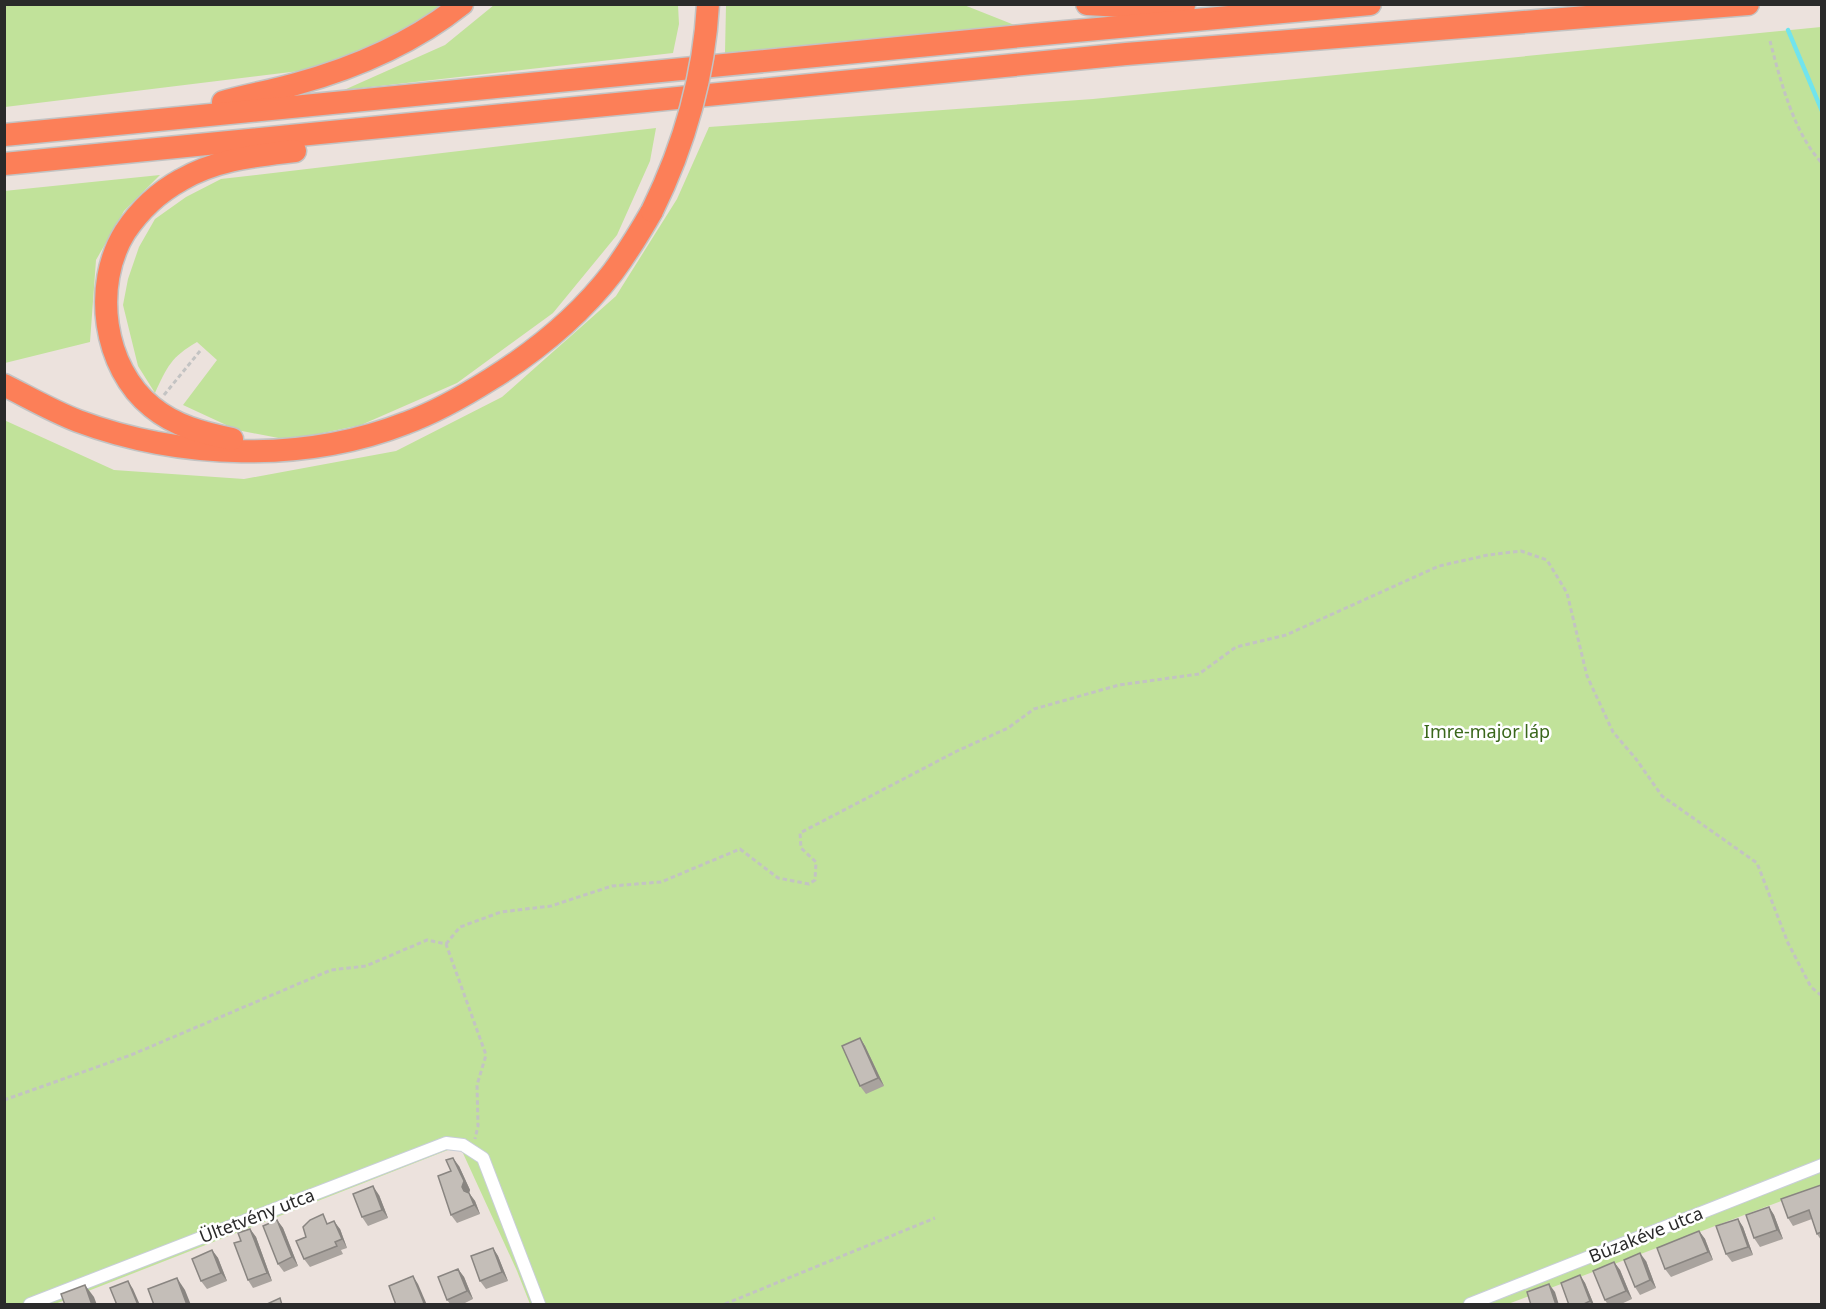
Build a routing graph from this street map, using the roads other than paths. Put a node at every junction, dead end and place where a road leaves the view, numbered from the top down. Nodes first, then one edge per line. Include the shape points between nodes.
1 (462, 4) edge
2 (708, 4) edge
3 (1087, 4) edge
4 (1209, 4) edge
5 (1323, 4) edge
6 (1748, 4) edge
7 (1359, 5) edge
8 (170, 119) junction
9 (396, 126) junction
10 (4, 135) edge
11 (4, 164) edge
12 (4, 385) edge
13 (280, 450) junction
14 (1821, 1165) edge
15 (536, 1304) edge
16 (30, 1305) edge
17 (1470, 1305) edge

1 - 8 highway via 405,42 376,56 297,84
2 - 13 highway, bridge via 701,69 670,176 612,273 590,298 528,354 435,411 345,441
3 - 4 highway via 1156,8
5 - 7 highway
6 - 9 highway via 1126,54
7 - 8 highway
8 - 10 highway
9 - 11 highway
9 - 13 highway via 358,143 230,159 202,169 158,196 134,220 117,247 106,295 109,334 119,363 137,392 153,408 183,426
12 - 13 highway via 75,420 121,435 233,451
14 - 17 street, Búzakéve utca
15 - 16 street, Ültetvény utca via 483,1158 464,1144 446,1143

